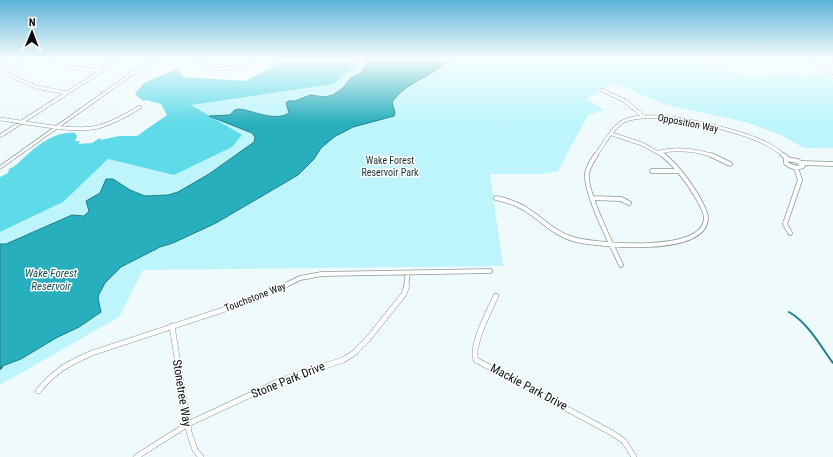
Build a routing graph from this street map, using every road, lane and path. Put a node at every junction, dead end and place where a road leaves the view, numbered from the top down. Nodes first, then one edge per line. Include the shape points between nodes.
1 (22, 80) edge
2 (87, 80) edge
3 (123, 80) edge
4 (602, 90) dead end
5 (67, 93) junction
6 (140, 107) dead end
7 (644, 117) junction
8 (0, 119) edge
9 (24, 122) junction
10 (58, 126) junction
11 (612, 134) junction
12 (0, 136) edge
13 (660, 152) junction
14 (788, 159) junction
15 (730, 164) dead end
16 (802, 164) junction
17 (833, 164) edge
18 (0, 168) edge
19 (796, 168) junction
20 (678, 170) junction
21 (652, 171) dead end
22 (496, 198) dead end
23 (593, 198) junction
24 (629, 203) dead end
25 (790, 233) dead end
26 (612, 244) junction
27 (621, 265) dead end
28 (490, 271) dead end
29 (408, 272) junction
30 (496, 296) dead end
31 (172, 326) junction
32 (38, 391) dead end
33 (188, 424) junction
34 (136, 457) edge
35 (201, 457) edge
36 (634, 457) edge

1 - 5 street via 36,87
2 - 5 street
3 - 10 main road
4 - 7 street via 634,106
5 - 9 street
6 - 10 street via 101,127 82,130
7 - 11 street, Opposition Way via 625,121
7 - 14 street, Opposition Way via 671,118 745,135 776,148
8 - 9 street
9 - 10 street
9 - 12 street
10 - 18 main road
11 - 13 street
11 - 23 street, Opposition Way via 588,168 587,182
13 - 15 street via 674,149 694,150
13 - 20 street
14 - 16 street
14 - 19 street via 785,160 786,163
16 - 17 street
16 - 19 street via 802,167
19 - 25 street via 800,180 785,224
20 - 21 street
20 - 26 street via 702,204 706,218 704,227 695,236 676,243
22 - 26 street via 521,205 562,236 585,242
23 - 24 street via 621,199
23 - 26 street, Opposition Way
26 - 27 street, Opposition Way
28 - 29 street, Touchstone Way
29 - 31 street, Touchstone Way via 310,275 253,300
29 - 33 street, Stone Park Drive via 404,294 354,354 289,378
30 - 36 street, Mackie Park Drive via 476,344 476,360 612,433 624,441
31 - 32 street, Touchstone Way via 96,351 72,362 52,375
31 - 33 street, Stonetree Way
33 - 34 street, Stone Park Drive
33 - 35 street, Stonetree Way via 192,442

